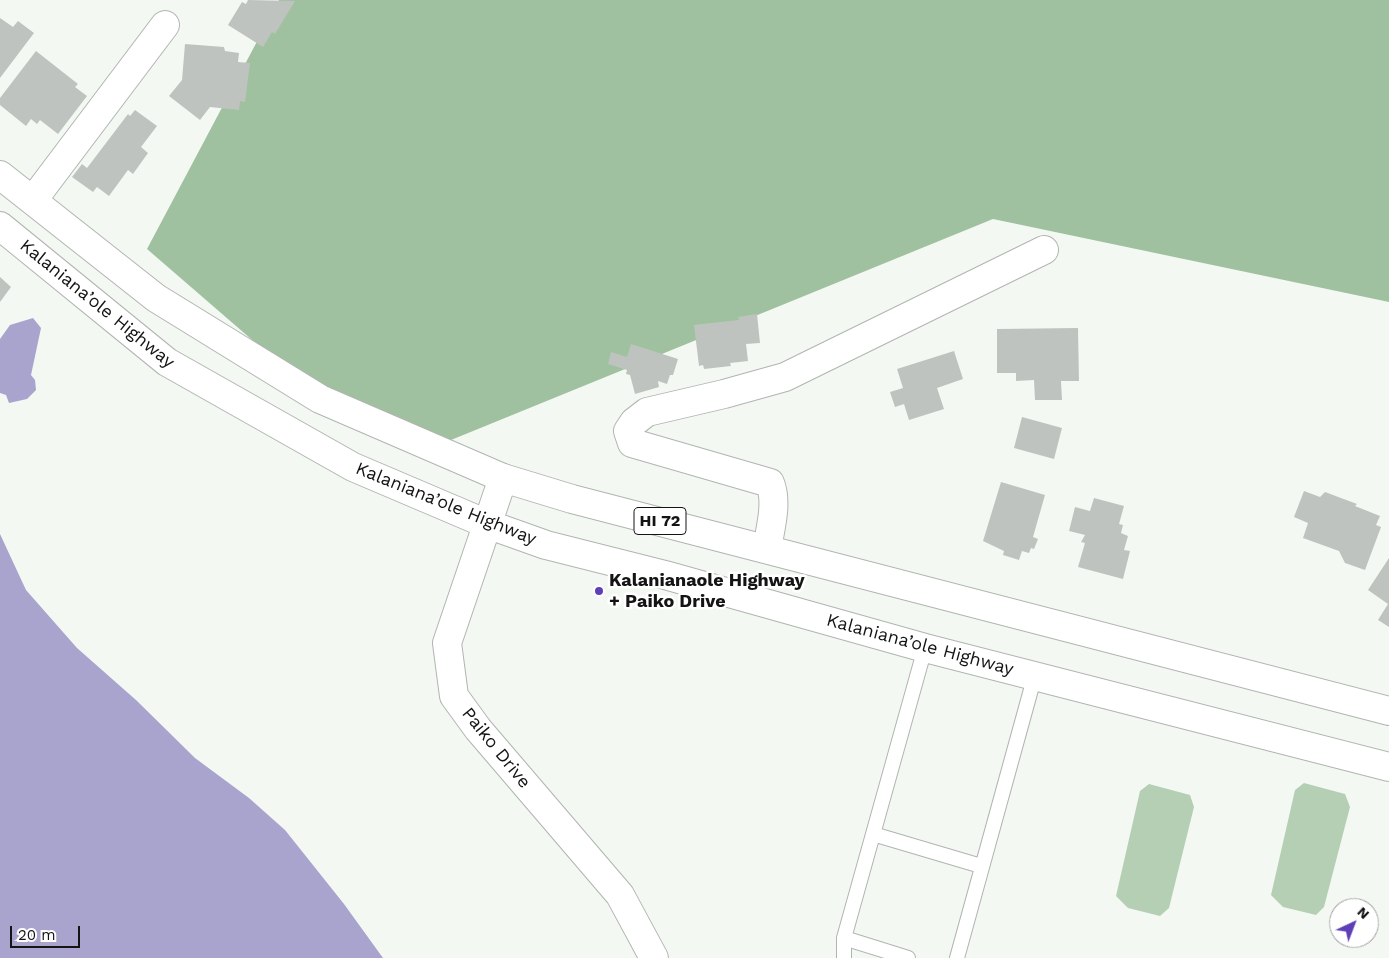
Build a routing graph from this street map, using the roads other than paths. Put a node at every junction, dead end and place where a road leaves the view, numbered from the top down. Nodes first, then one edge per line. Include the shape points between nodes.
1 (165, 25) dead end
2 (0, 175) edge
3 (33, 200) junction
4 (0, 226) edge
5 (1044, 250) dead end
6 (503, 478) junction
7 (487, 524) junction
8 (767, 549) junction
9 (925, 648) junction
10 (1034, 675) junction
11 (1389, 711) edge
12 (1389, 767) edge
13 (873, 834) junction
14 (981, 866) junction
15 (844, 938) junction
16 (654, 958) edge
17 (844, 958) edge
18 (908, 958) edge
19 (957, 958) edge

1 - 3 main road
2 - 3 main road, HI 72
3 - 6 main road, HI 72 via 156,298 320,400
4 - 7 main road, Kalaniana’ole Highway via 167,362 352,467
5 - 8 main road via 784,377 647,412 634,422 628,431 632,443 770,483 774,491
6 - 7 main road, Paiko Drive
6 - 8 main road, HI 72
7 - 9 main road, Kalaniana’ole Highway via 546,545
7 - 16 main road, Paiko Drive via 448,643 454,696 478,729 620,895
8 - 11 main road, HI 72
9 - 10 main road, Kalaniana’ole Highway
9 - 13 lane
10 - 12 main road, Kalaniana’ole Highway
10 - 14 lane
13 - 14 lane
13 - 15 lane
14 - 19 lane
15 - 17 lane
15 - 18 lane

